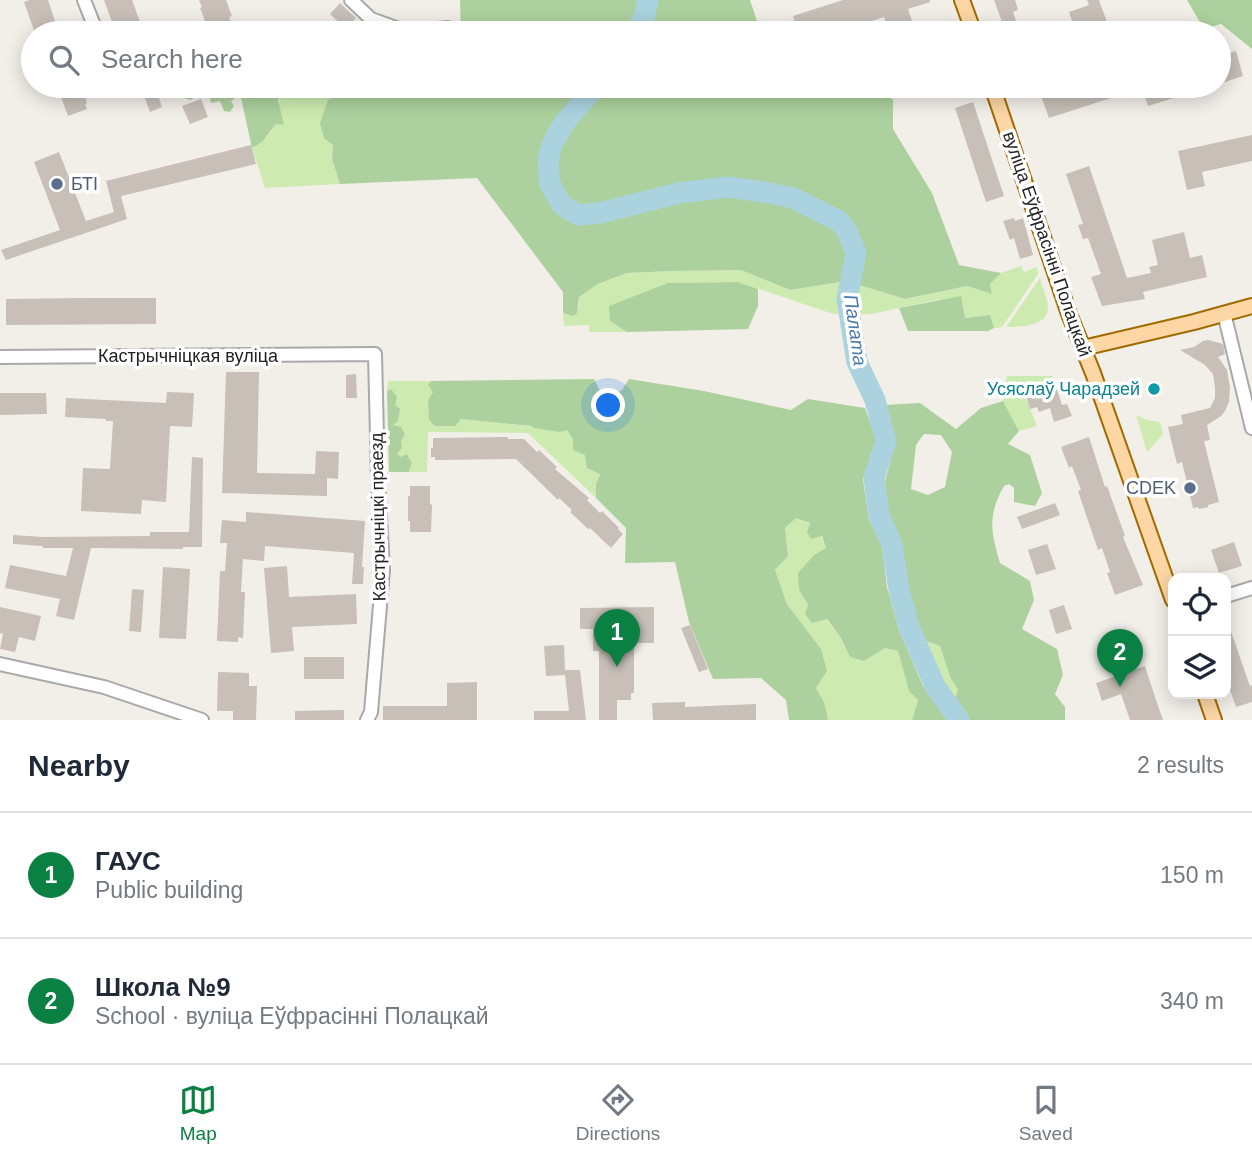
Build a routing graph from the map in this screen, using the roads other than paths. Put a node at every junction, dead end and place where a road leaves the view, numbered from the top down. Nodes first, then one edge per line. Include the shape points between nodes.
1 (84, 0) edge
2 (351, 0) edge
3 (962, 0) edge
4 (92, 21) edge
5 (377, 21) edge
6 (970, 21) edge
7 (996, 98) edge
8 (1252, 306) edge
9 (1224, 313) junction
10 (1083, 348) junction
11 (375, 354) joint
12 (0, 357) edge
13 (1252, 428) edge
14 (1168, 586) edge
15 (1252, 588) edge
16 (1231, 594) edge
17 (0, 664) edge
18 (1207, 699) edge
19 (202, 720) edge
20 (368, 720) edge
21 (1214, 720) edge

1 - 4 street
2 - 5 street
3 - 6 main road
7 - 10 main road, вуліца Еўфрасінні Полацкай
8 - 9 main road
9 - 10 main road
9 - 13 street
10 - 14 main road, вуліца Еўфрасінні Полацкай
11 - 12 street, Кастрычніцкая вуліца
11 - 20 street, Кастрычніцкі праезд via 383,570
15 - 16 street
17 - 19 street via 104,687
18 - 21 main road

